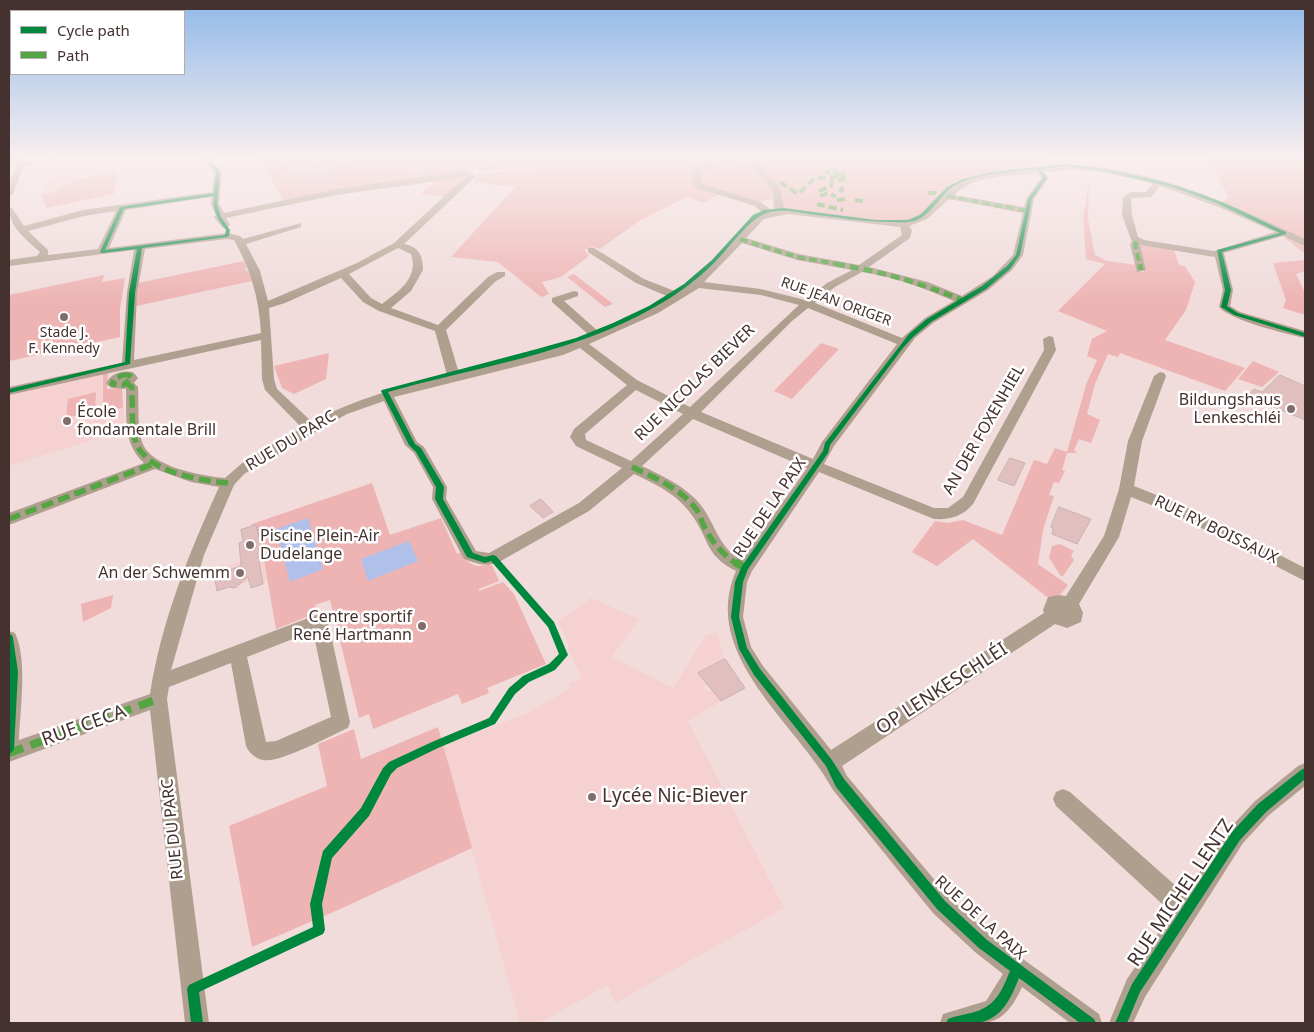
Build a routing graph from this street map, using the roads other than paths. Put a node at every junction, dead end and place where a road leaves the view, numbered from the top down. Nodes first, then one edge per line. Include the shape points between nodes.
1 (128, 207) edge
2 (216, 207) edge
3 (262, 207) edge
4 (439, 207) edge
5 (762, 207) edge
6 (779, 207) edge
7 (936, 207) edge
8 (1007, 207) edge
9 (1029, 207) edge
10 (1127, 207) edge
11 (1226, 207) edge
12 (122, 208) junction
13 (9, 210) edge
14 (780, 211) junction
15 (1028, 211) junction
16 (769, 213) junction
17 (219, 216) junction
18 (903, 224) junction
19 (298, 225) dead end
20 (21, 230) junction
21 (1284, 233) junction
22 (227, 236) junction
23 (740, 239) junction
24 (1136, 242) junction
25 (240, 243) junction
26 (1305, 243) edge
27 (397, 245) junction
28 (140, 247) junction
29 (591, 250) dead end
30 (102, 252) junction
31 (1218, 254) junction
32 (41, 259) junction
33 (9, 263) edge
34 (860, 267) junction
35 (1141, 270) dead end
36 (343, 274) junction
37 (501, 274) dead end
38 (697, 284) junction
39 (574, 294) dead end
40 (679, 297) junction
41 (962, 300) junction
42 (808, 305) junction
43 (264, 306) junction
44 (383, 310) junction
45 (440, 329) junction
46 (266, 334) junction
47 (1305, 335) edge
48 (598, 337) junction
49 (1049, 338) dead end
50 (904, 343) junction
51 (582, 344) junction
52 (128, 364) junction
53 (1160, 376) dead end
54 (454, 378) junction
55 (127, 384) dead end
56 (634, 386) junction
57 (9, 391) edge
58 (387, 395) junction
59 (690, 413) junction
60 (310, 428) junction
61 (156, 463) junction
62 (632, 467) junction
63 (815, 467) junction
64 (228, 484) junction
65 (1126, 488) junction
66 (9, 519) edge
67 (745, 568) junction
68 (1305, 575) edge
69 (9, 638) edge
70 (234, 654) junction
71 (11, 672) edge
72 (160, 690) junction
73 (9, 751) edge
74 (829, 762) junction
75 (1305, 773) edge
76 (1064, 799) dead end
77 (1186, 910) junction
78 (1016, 970) junction
79 (197, 1023) edge
80 (952, 1023) edge
81 (1090, 1023) edge
82 (1122, 1023) edge

1 - 12 street
2 - 17 street
3 - 17 street
4 - 27 street
5 - 16 street
6 - 14 street
7 - 18 street via 926,218
8 - 15 street
9 - 15 street, RUE DE LA PAIX
10 - 24 street
11 - 21 street
12 - 20 street via 83,208
12 - 30 street
13 - 20 street
14 - 16 street
14 - 18 street
15 - 41 street, RUE DE LA PAIX via 1018,254 1013,262 994,280
16 - 23 street, RUE DU PARC
17 - 22 street via 228,230
18 - 34 street, RUE NICOLAS BIEVER via 907,236
19 - 25 street
20 - 32 street via 45,252
21 - 26 street
21 - 31 street via 1222,250
22 - 25 street
22 - 28 street
23 - 34 street via 797,257
23 - 38 street, RUE DU PARC
24 - 31 street
24 - 35 street
25 - 43 street via 259,278
27 - 36 street
27 - 44 street via 415,251 418,275
28 - 30 street
28 - 52 street via 132,293
29 - 40 street via 640,281
30 - 32 street
31 - 47 street via 1228,281 1226,309
32 - 33 street
34 - 41 street via 910,279
34 - 42 street, RUE NICOLAS BIEVER via 831,285
36 - 43 street
36 - 44 street via 367,300
37 - 45 street
38 - 40 street, RUE DU PARC
38 - 42 street, RUE JEAN ORIGER via 759,292
39 - 48 street via 556,300
40 - 48 street, RUE DU PARC
41 - 50 street, RUE DE LA PAIX via 928,321
42 - 50 street, RUE JEAN ORIGER
42 - 59 street, RUE NICOLAS BIEVER via 764,341 743,366
43 - 46 street
44 - 45 street
45 - 54 street
46 - 52 street
46 - 60 street via 271,390
48 - 51 street, RUE DU PARC
49 - 63 street, AN DER FOXENHIEL via 1050,350 1046,359 968,500 956,511 942,514 927,512 886,492
50 - 63 street, RUE DE LA PAIX via 843,423
51 - 54 street, RUE DU PARC
51 - 56 street, AN DER FOXENHIEL
52 - 57 street
53 - 65 street, OP LENKESCHLÉI via 1135,440
54 - 58 street, RUE DU PARC
55 - 61 street via 132,387 135,442 144,456
56 - 59 street, AN DER FOXENHIEL
56 - 62 street via 583,427 577,437 581,443
58 - 60 street, RUE DU PARC via 342,411
58 - 62 street, RUE NICOLAS BIEVER via 412,445 419,450 440,487 439,499 470,555 485,560 584,507
59 - 62 street, RUE NICOLAS BIEVER
59 - 63 street, AN DER FOXENHIEL
60 - 64 street, RUE DU PARC via 253,461
61 - 64 street via 192,479
61 - 66 street via 134,475 49,502
62 - 67 street via 677,492 697,510 726,559
63 - 67 street, RUE DE LA PAIX
64 - 72 street, RUE DU PARC via 196,555 163,664
65 - 68 street, RUE RY BOISSAUX via 1179,510
65 - 74 street, OP LENKESCHLÉI via 1111,537 1070,605 1075,611 1074,619 1055,616
67 - 74 street, RUE DE LA PAIX via 738,588 735,617 744,649 757,672
69 - 71 street
70 - 70 street, RUE CECA via 319,621 341,722 277,750 264,751 256,746 238,656
70 - 72 street, RUE CECA
71 - 73 street
72 - 73 street, RUE CECA
72 - 79 street, RUE DU PARC
74 - 78 street, RUE DE LA PAIX via 840,783 920,883 941,906
75 - 77 street, RUE MICHEL LENTZ via 1262,808 1236,836
76 - 77 street
77 - 82 street, RUE MICHEL LENTZ via 1136,988
78 - 80 street via 1005,999 992,1012
78 - 81 street, RUE DE LA PAIX

